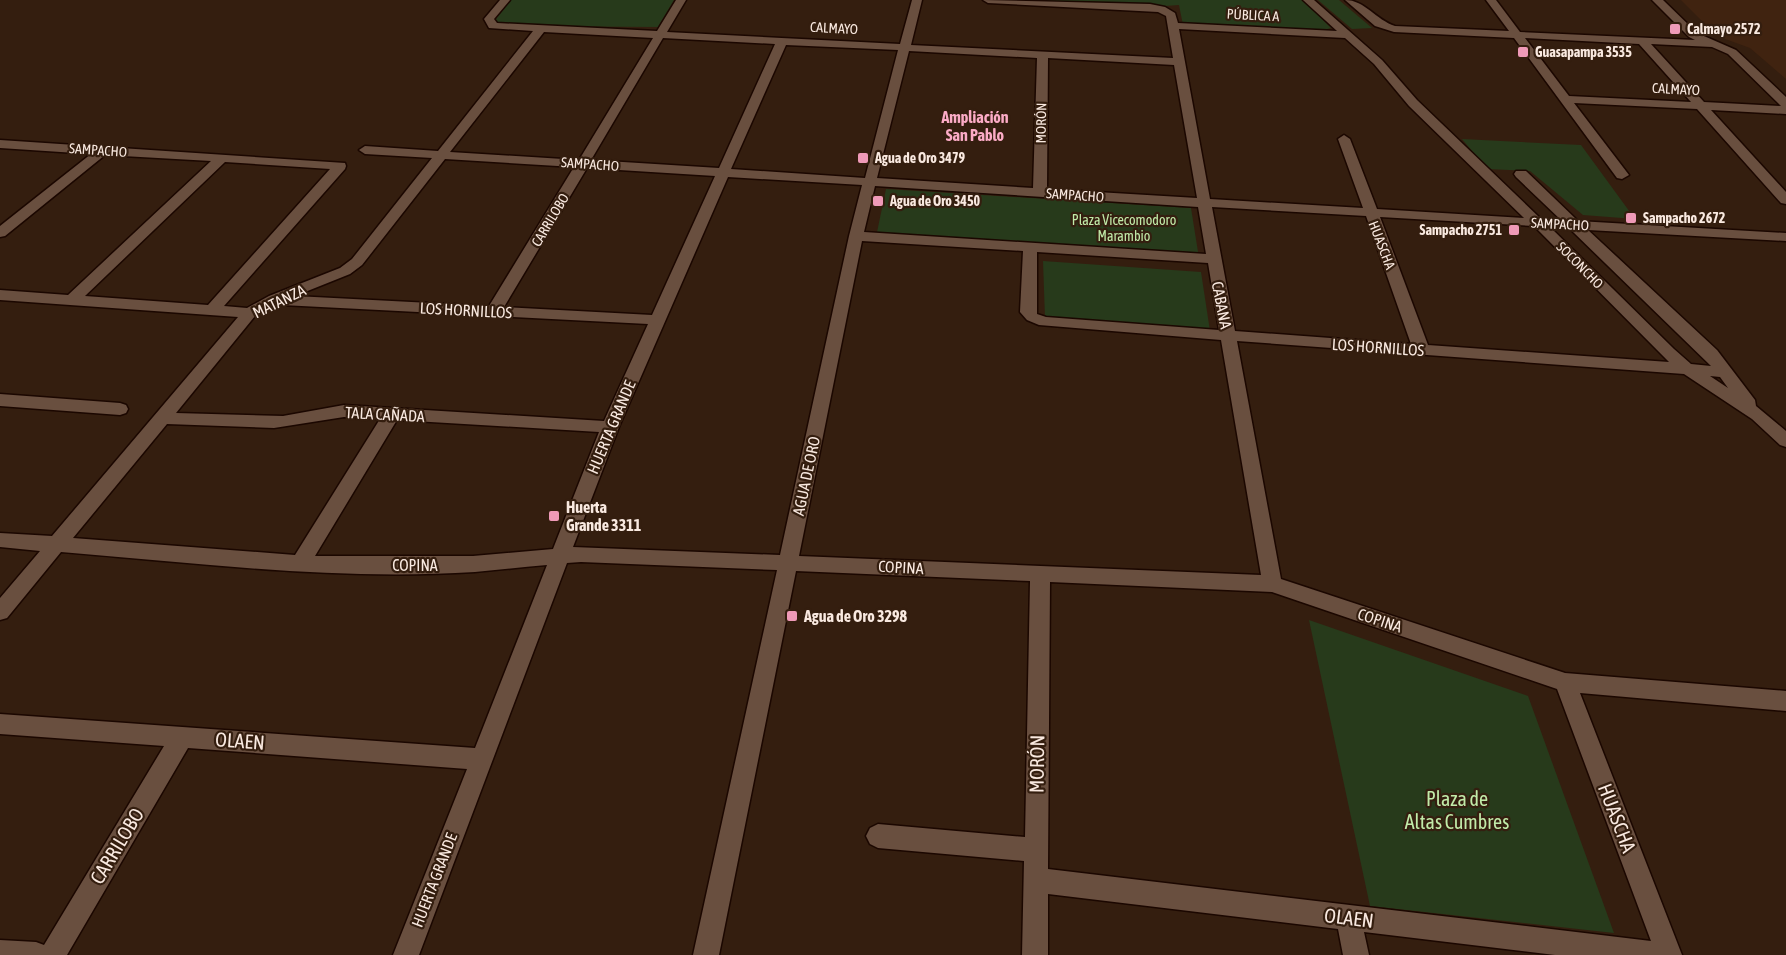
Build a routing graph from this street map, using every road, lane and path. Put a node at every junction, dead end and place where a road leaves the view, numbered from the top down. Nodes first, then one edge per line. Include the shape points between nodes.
1 (505, 0) edge
2 (681, 0) edge
3 (917, 0) edge
4 (988, 0) edge
5 (1308, 0) edge
6 (1350, 0) edge
7 (1491, 0) edge
8 (1656, 0) edge
9 (1173, 26) junction
10 (541, 28) junction
11 (660, 35) junction
12 (1347, 35) junction
13 (1518, 35) junction
14 (782, 41) junction
15 (1642, 41) junction
16 (1715, 44) junction
17 (905, 47) junction
18 (1043, 54) junction
19 (1181, 62) junction
20 (1565, 99) junction
21 (1786, 104) edge
22 (1699, 105) junction
23 (1786, 110) edge
24 (1344, 139) dead end
25 (0, 144) edge
26 (103, 150) junction
27 (364, 150) dead end
28 (442, 155) junction
29 (222, 158) junction
30 (584, 164) junction
31 (723, 172) junction
32 (1521, 174) dead end
33 (1622, 175) dead end
34 (870, 181) junction
35 (1040, 193) junction
36 (1786, 200) edge
37 (1205, 203) junction
38 (1370, 213) junction
39 (1538, 223) junction
40 (1575, 225) junction
41 (0, 233) edge
42 (856, 236) junction
43 (1786, 237) edge
44 (1030, 248) junction
45 (1213, 259) junction
46 (0, 295) edge
47 (274, 299) junction
48 (72, 300) junction
49 (211, 311) junction
50 (494, 311) junction
51 (250, 313) junction
52 (657, 320) junction
53 (1228, 336) junction
54 (1422, 351) junction
55 (1687, 369) junction
56 (1725, 372) junction
57 (0, 400) edge
58 (120, 409) dead end
59 (392, 414) junction
60 (1758, 416) junction
61 (162, 418) junction
62 (610, 427) junction
63 (1786, 441) edge
64 (0, 540) edge
65 (56, 545) junction
66 (560, 555) junction
67 (788, 562) junction
68 (300, 563) junction
69 (1040, 574) junction
70 (1272, 584) junction
71 (0, 612) edge
72 (1564, 682) junction
73 (1786, 701) edge
74 (0, 724) edge
75 (182, 737) junction
76 (480, 759) junction
77 (878, 836) dead end
78 (1036, 850) junction
79 (1035, 880) junction
80 (1349, 918) junction
81 (0, 953) edge
82 (36, 955) edge
83 (53, 955) edge
84 (406, 955) edge
85 (706, 955) edge
86 (1035, 955) edge
87 (1356, 955) edge
88 (1662, 955) edge
89 (1669, 955) edge

1 - 10 street, CALMAYO via 489,19 493,26
2 - 11 street, CARRILOBO
3 - 17 street, AGUA DE ORO
4 - 9 street via 1150,7 1171,15
5 - 12 street, SOCONCHO
6 - 13 street via 1379,24 1394,29
7 - 13 street
8 - 16 street via 1693,35
9 - 12 street, PÚBLICA A
9 - 19 street, CABANA
10 - 11 street, CALMAYO
10 - 28 street, MATANZA
11 - 14 street, CALMAYO
11 - 30 street, CARRILOBO
12 - 39 street, SOCONCHO
13 - 15 street
13 - 20 street
14 - 17 street, CALMAYO
14 - 31 street, HUERTA GRANDE
15 - 16 street
15 - 22 street
16 - 21 street via 1732,52
17 - 18 street, CALMAYO
17 - 34 street, AGUA DE ORO
18 - 19 street, CALMAYO
18 - 35 street, MORÓN
19 - 37 street, CABANA
20 - 22 street, CALMAYO
20 - 33 street
22 - 23 street, CALMAYO
22 - 36 street
24 - 38 street, HUASCHA
25 - 26 street, SAMPACHO
26 - 29 street, SAMPACHO
26 - 41 street
27 - 28 street, SAMPACHO
28 - 30 street, SAMPACHO
28 - 47 street, MATANZA via 357,262 345,271
29 - 48 street
29 - 49 street, SAMPACHO via 340,166
30 - 31 street, SAMPACHO
30 - 50 street, CARRILOBO
31 - 34 street, SAMPACHO
31 - 52 street, HUERTA GRANDE
32 - 40 street
34 - 35 street, SAMPACHO
34 - 42 street, AGUA DE ORO
35 - 37 street, SAMPACHO
37 - 38 street, SAMPACHO
37 - 45 street, CABANA
38 - 39 street, SAMPACHO
38 - 54 street, HUASCHA
39 - 40 street, SAMPACHO
39 - 55 street, SOCONCHO
40 - 43 street, SAMPACHO
40 - 56 street via 1711,354
42 - 44 street
42 - 67 street, AGUA DE ORO
44 - 45 street
44 - 53 street, LOS HORNILLOS via 1028,312 1032,317 1044,322
45 - 53 street, CABANA
46 - 48 street
47 - 50 street, LOS HORNILLOS
47 - 51 street, MATANZA
48 - 49 street
49 - 51 street
50 - 52 street, LOS HORNILLOS
51 - 61 street, MATANZA
52 - 62 street, HUERTA GRANDE
53 - 54 street, LOS HORNILLOS
53 - 70 street, CABANA
54 - 55 street, LOS HORNILLOS
55 - 56 street, LOS HORNILLOS
55 - 60 street, SOCONCHO
56 - 60 street
57 - 58 street
59 - 61 street, TALA CAÑADA via 327,412 274,422
59 - 62 street, TALA CAÑADA
59 - 68 street
60 - 63 street, SOCONCHO
61 - 65 street, MATANZA
62 - 66 street, HUERTA GRANDE
64 - 65 street, COPINA
65 - 68 street, COPINA
65 - 71 street, MATANZA
66 - 67 street, COPINA
66 - 68 street, COPINA via 473,564
66 - 76 street, HUERTA GRANDE
67 - 69 street, COPINA
67 - 85 street, AGUA DE ORO
69 - 70 street, COPINA
69 - 78 street, MORÓN
70 - 72 street, COPINA
72 - 73 street, COPINA
72 - 89 street, HUASCHA
74 - 75 street, OLAEN
75 - 76 street, OLAEN
75 - 83 street, CARRILOBO
76 - 84 street, HUERTA GRANDE
77 - 78 street
78 - 79 street, MORÓN
79 - 80 street, OLAEN
79 - 86 street, MORÓN
80 - 87 street
80 - 88 street, OLAEN
81 - 82 street

